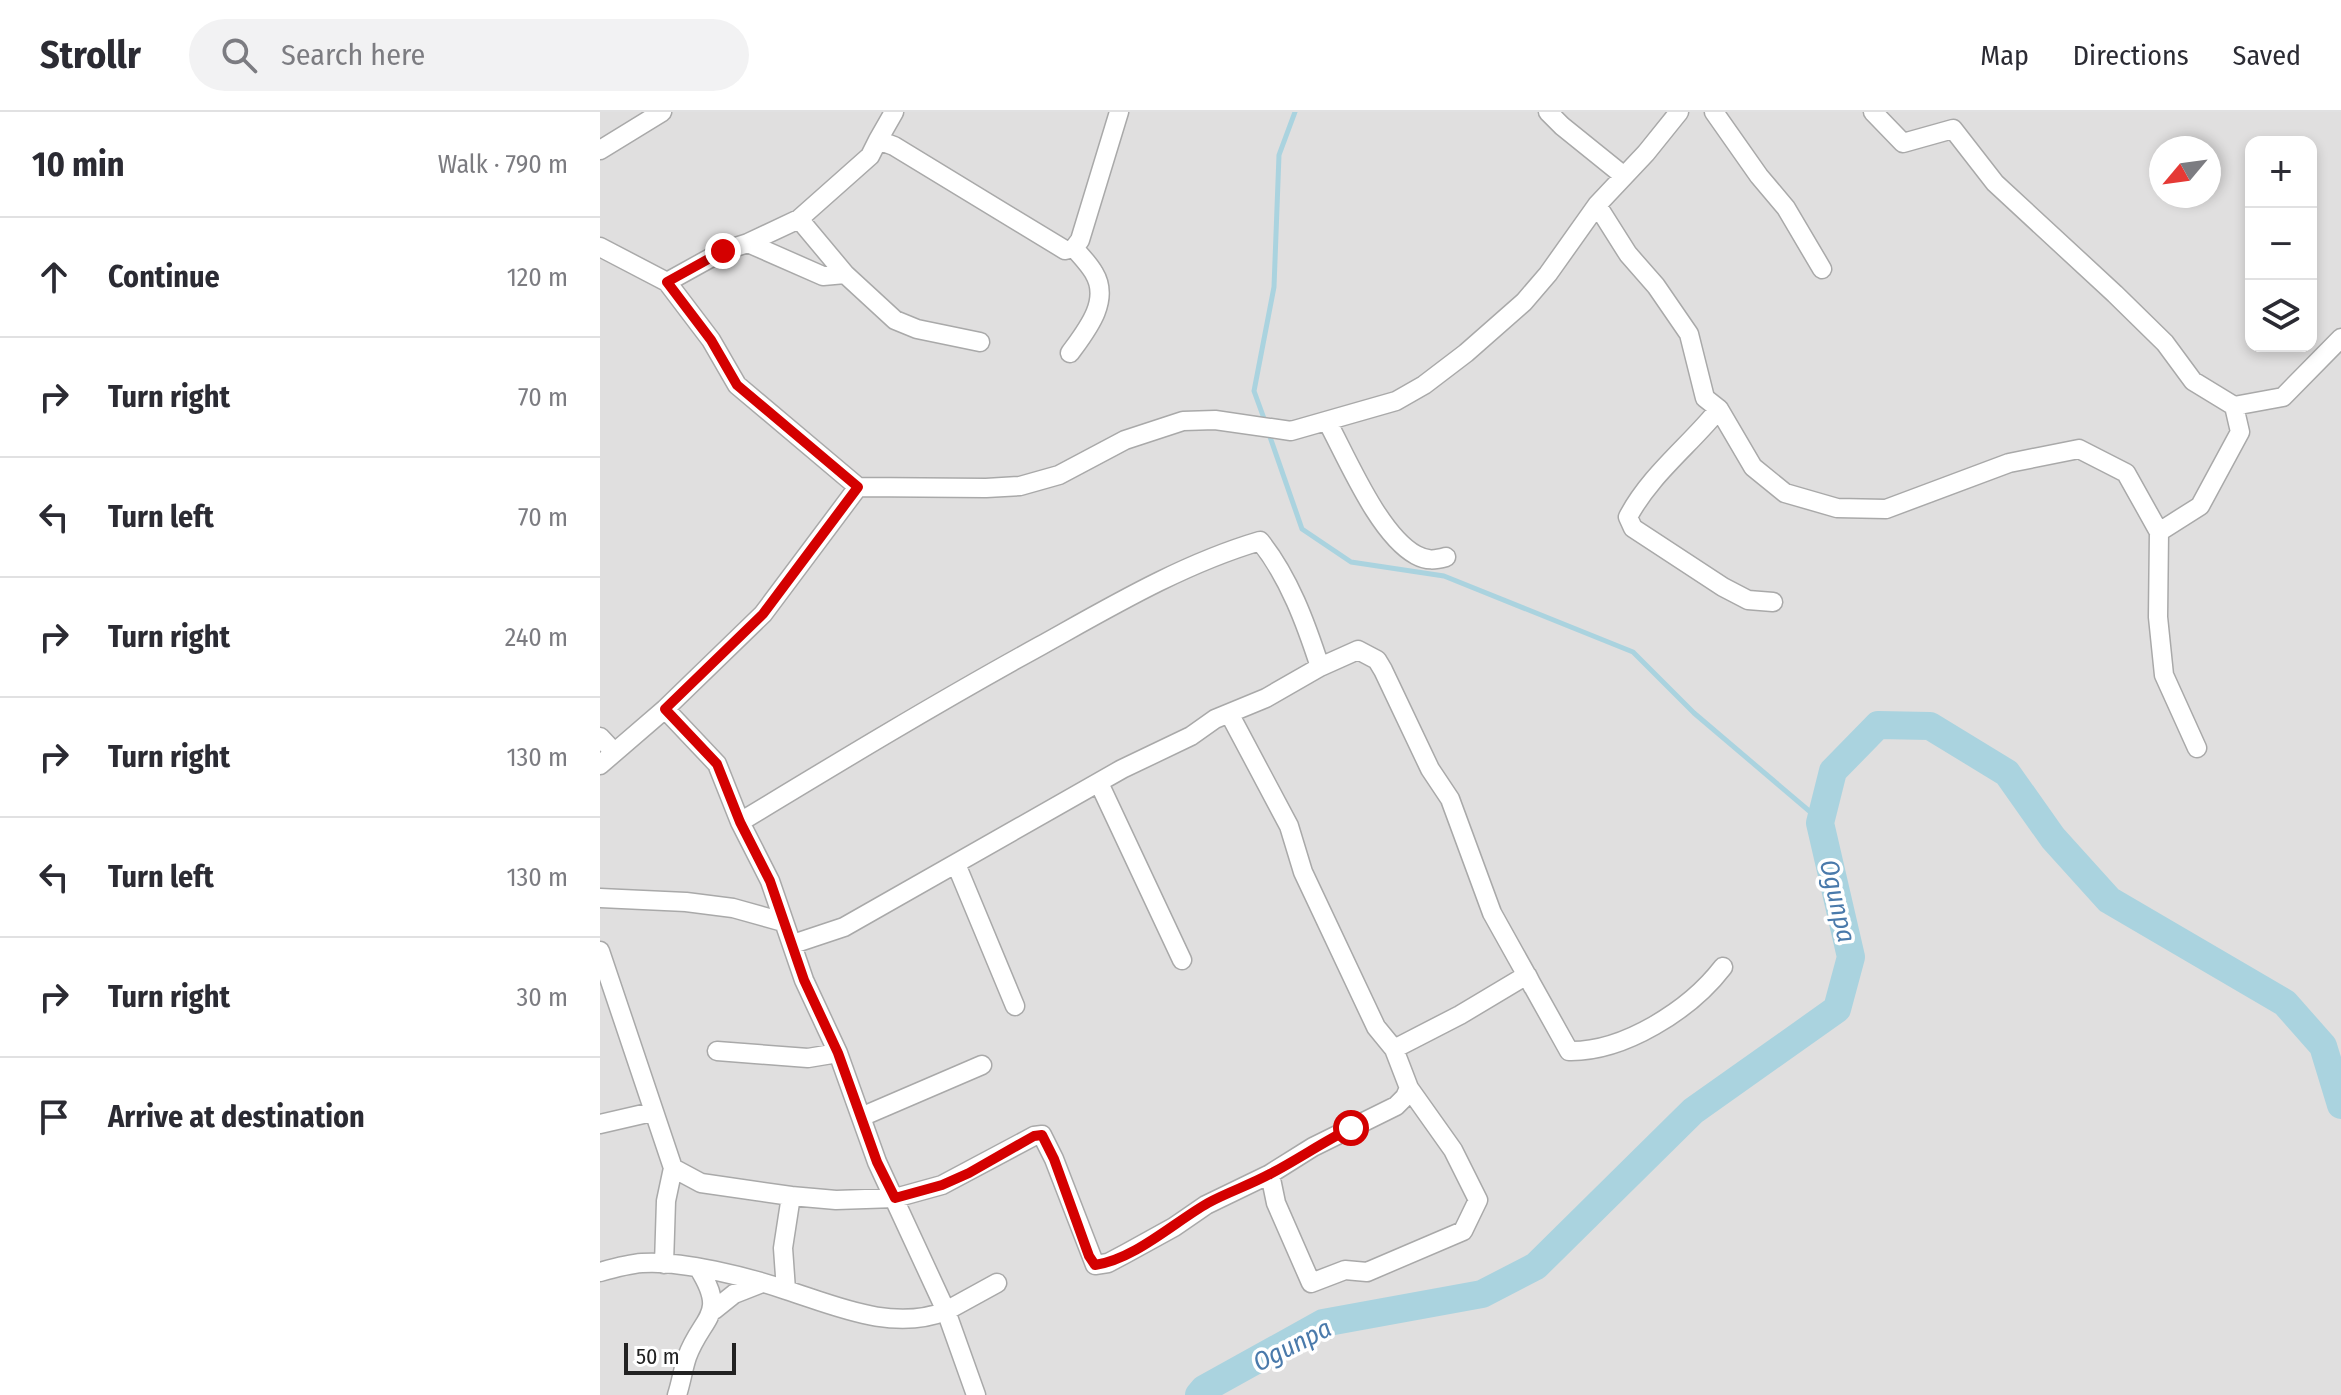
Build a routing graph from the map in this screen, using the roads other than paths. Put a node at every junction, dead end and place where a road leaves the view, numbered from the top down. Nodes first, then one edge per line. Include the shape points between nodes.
1 (662, 112) edge
2 (894, 112) edge
3 (1119, 112) edge
4 (1548, 112) edge
5 (1679, 112) edge
6 (1714, 112) edge
7 (1873, 112) edge
8 (878, 140) junction
9 (600, 150) edge
10 (1624, 176) junction
11 (1597, 205) junction
12 (799, 219) junction
13 (748, 243) junction
14 (600, 247) edge
15 (1074, 248) junction
16 (1822, 269) dead end
17 (845, 274) junction
18 (667, 282) junction
19 (2341, 338) edge
20 (980, 342) dead end
21 (1070, 353) dead end
22 (2234, 406) junction
23 (1719, 409) junction
24 (1327, 421) junction
25 (858, 487) junction
26 (2159, 532) junction
27 (1446, 557) dead end
28 (1773, 602) dead end
29 (1320, 667) junction
30 (665, 709) junction
31 (1230, 715) junction
32 (600, 737) edge
33 (2197, 748) dead end
34 (614, 752) junction
35 (600, 765) edge
36 (1099, 783) junction
37 (740, 822) junction
38 (956, 864) junction
39 (600, 898) edge
40 (783, 922) junction
41 (793, 944) junction
42 (600, 951) edge
43 (1182, 960) dead end
44 (1723, 967) dead end
45 (1015, 1006) dead end
46 (1394, 1049) junction
47 (717, 1051) dead end
48 (1569, 1051) junction
49 (838, 1053) junction
50 (982, 1065) dead end
51 (1409, 1088) junction
52 (652, 1112) junction
53 (861, 1117) junction
54 (600, 1124) edge
55 (673, 1168) junction
56 (1270, 1174) junction
57 (791, 1196) junction
58 (895, 1198) junction
59 (664, 1264) junction
60 (699, 1269) junction
61 (600, 1272) edge
62 (762, 1283) junction
63 (997, 1283) dead end
64 (786, 1290) junction
65 (714, 1310) junction
66 (946, 1311) junction
67 (677, 1395) edge
68 (976, 1395) edge

1 - 9 street
2 - 8 street
3 - 15 street
4 - 10 street
5 - 10 street
6 - 16 street via 1786,208
7 - 22 street via 1903,143 1953,129 1995,183 2165,343 2193,381
8 - 12 street via 870,156
8 - 15 street via 1065,250
10 - 11 street
11 - 23 street via 1689,334 1705,398
11 - 24 street via 1524,302 1466,353 1396,401
12 - 13 street
12 - 17 street
13 - 17 street via 823,276
13 - 18 street
14 - 18 street
15 - 21 street via 1096,275 1099,295 1095,317
17 - 20 street via 895,320
18 - 25 street via 737,385
19 - 22 street via 2283,397
22 - 26 street via 2240,432 2200,506
23 - 26 street via 1753,467 1785,493 1837,508 1886,509 2009,463 2079,449 2126,473
23 - 28 street via 1637,499 1628,517 1646,538 1723,587 1748,600
24 - 25 street via 1291,431 1183,421 1125,440 1059,475 1020,486
24 - 27 street via 1374,508 1400,542 1431,560
25 - 30 street via 763,614
26 - 33 street via 2164,675
29 - 31 street
29 - 37 street via 1290,592 1260,541 1101,611
29 - 48 street via 1358,650 1377,660 1450,799 1492,913
30 - 34 street
30 - 37 street via 717,764
31 - 36 street
31 - 46 street via 1289,826 1303,872 1376,1027
32 - 34 street
34 - 35 street
36 - 38 street
36 - 43 street
37 - 40 street via 770,881
38 - 41 street via 844,927
38 - 45 street
39 - 40 street via 733,908
40 - 41 street
41 - 49 street
42 - 52 street
44 - 48 street via 1706,988 1671,1014 1623,1041
46 - 48 street via 1527,975
46 - 51 street
47 - 49 street via 808,1058
49 - 53 street
50 - 53 street
51 - 56 street via 1396,1106
51 - 56 street via 1453,1150 1478,1200 1463,1231 1367,1272 1345,1270 1311,1283 1276,1203
52 - 54 street
52 - 55 street
53 - 58 street
55 - 57 street via 701,1183
55 - 59 street
56 - 58 street via 1108,1263 1095,1265 1042,1135 942,1185
57 - 58 street
57 - 64 street via 783,1248
58 - 66 street
59 - 60 street
59 - 61 street
60 - 62 street
60 - 65 street via 711,1287
62 - 64 street
62 - 65 street via 734,1294
63 - 66 street
64 - 66 street via 853,1312 928,1318
65 - 67 street via 687,1356
66 - 68 street

